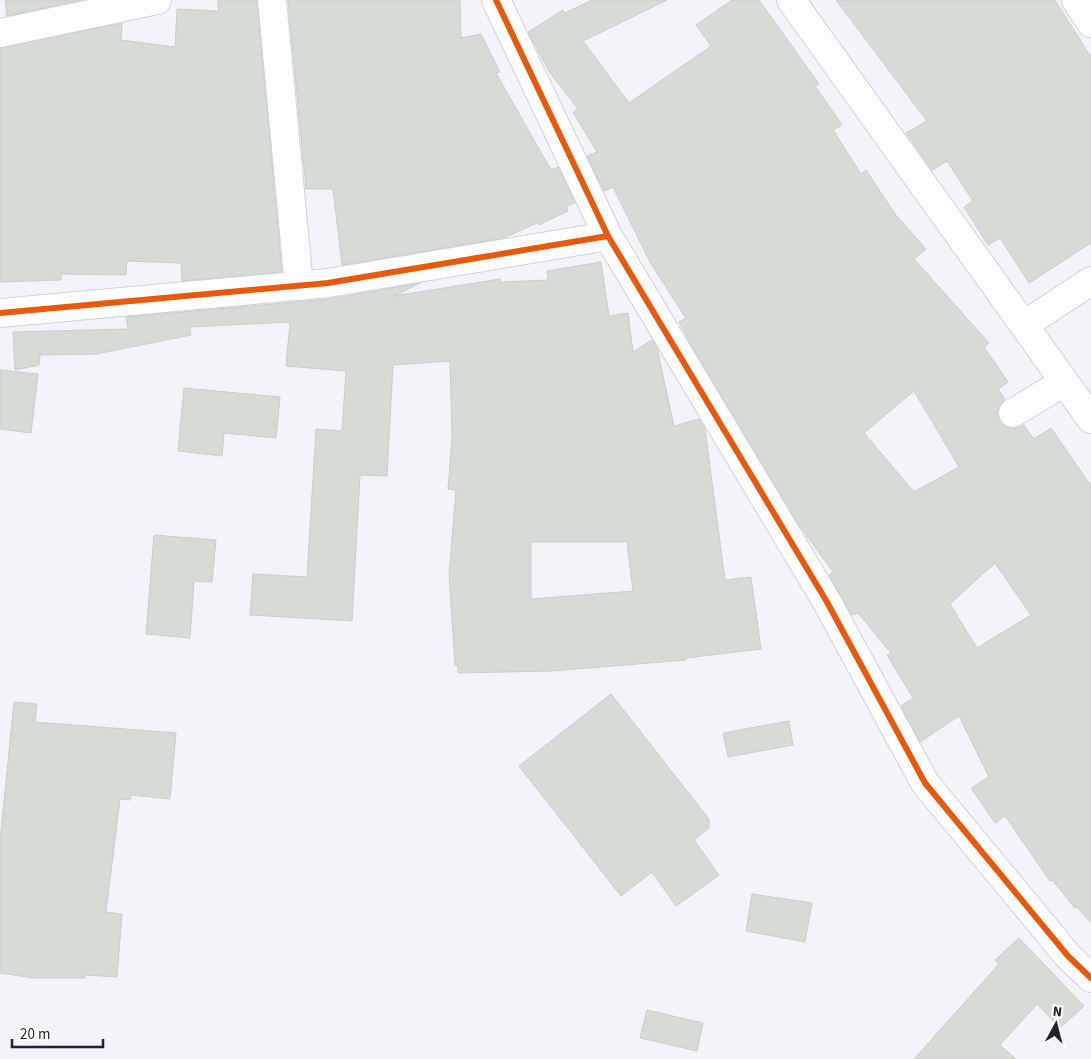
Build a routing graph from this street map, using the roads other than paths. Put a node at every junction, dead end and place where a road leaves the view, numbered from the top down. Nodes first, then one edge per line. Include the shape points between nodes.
1 (157, 0) edge
2 (272, 0) edge
3 (496, 0) edge
4 (791, 0) edge
5 (1076, 0) edge
6 (1091, 23) edge
7 (0, 32) edge
8 (608, 236) junction
9 (1091, 281) edge
10 (299, 286) junction
11 (0, 314) edge
12 (1024, 325) junction
13 (1064, 382) junction
14 (1013, 413) dead end
15 (1091, 419) edge
16 (1091, 978) edge

1 - 7 street
2 - 10 street
3 - 8 street
4 - 12 street
5 - 6 street
8 - 10 street
8 - 16 street via 822,593 925,783 1068,956
9 - 12 street
10 - 11 street
12 - 13 street
13 - 14 street
13 - 15 street

